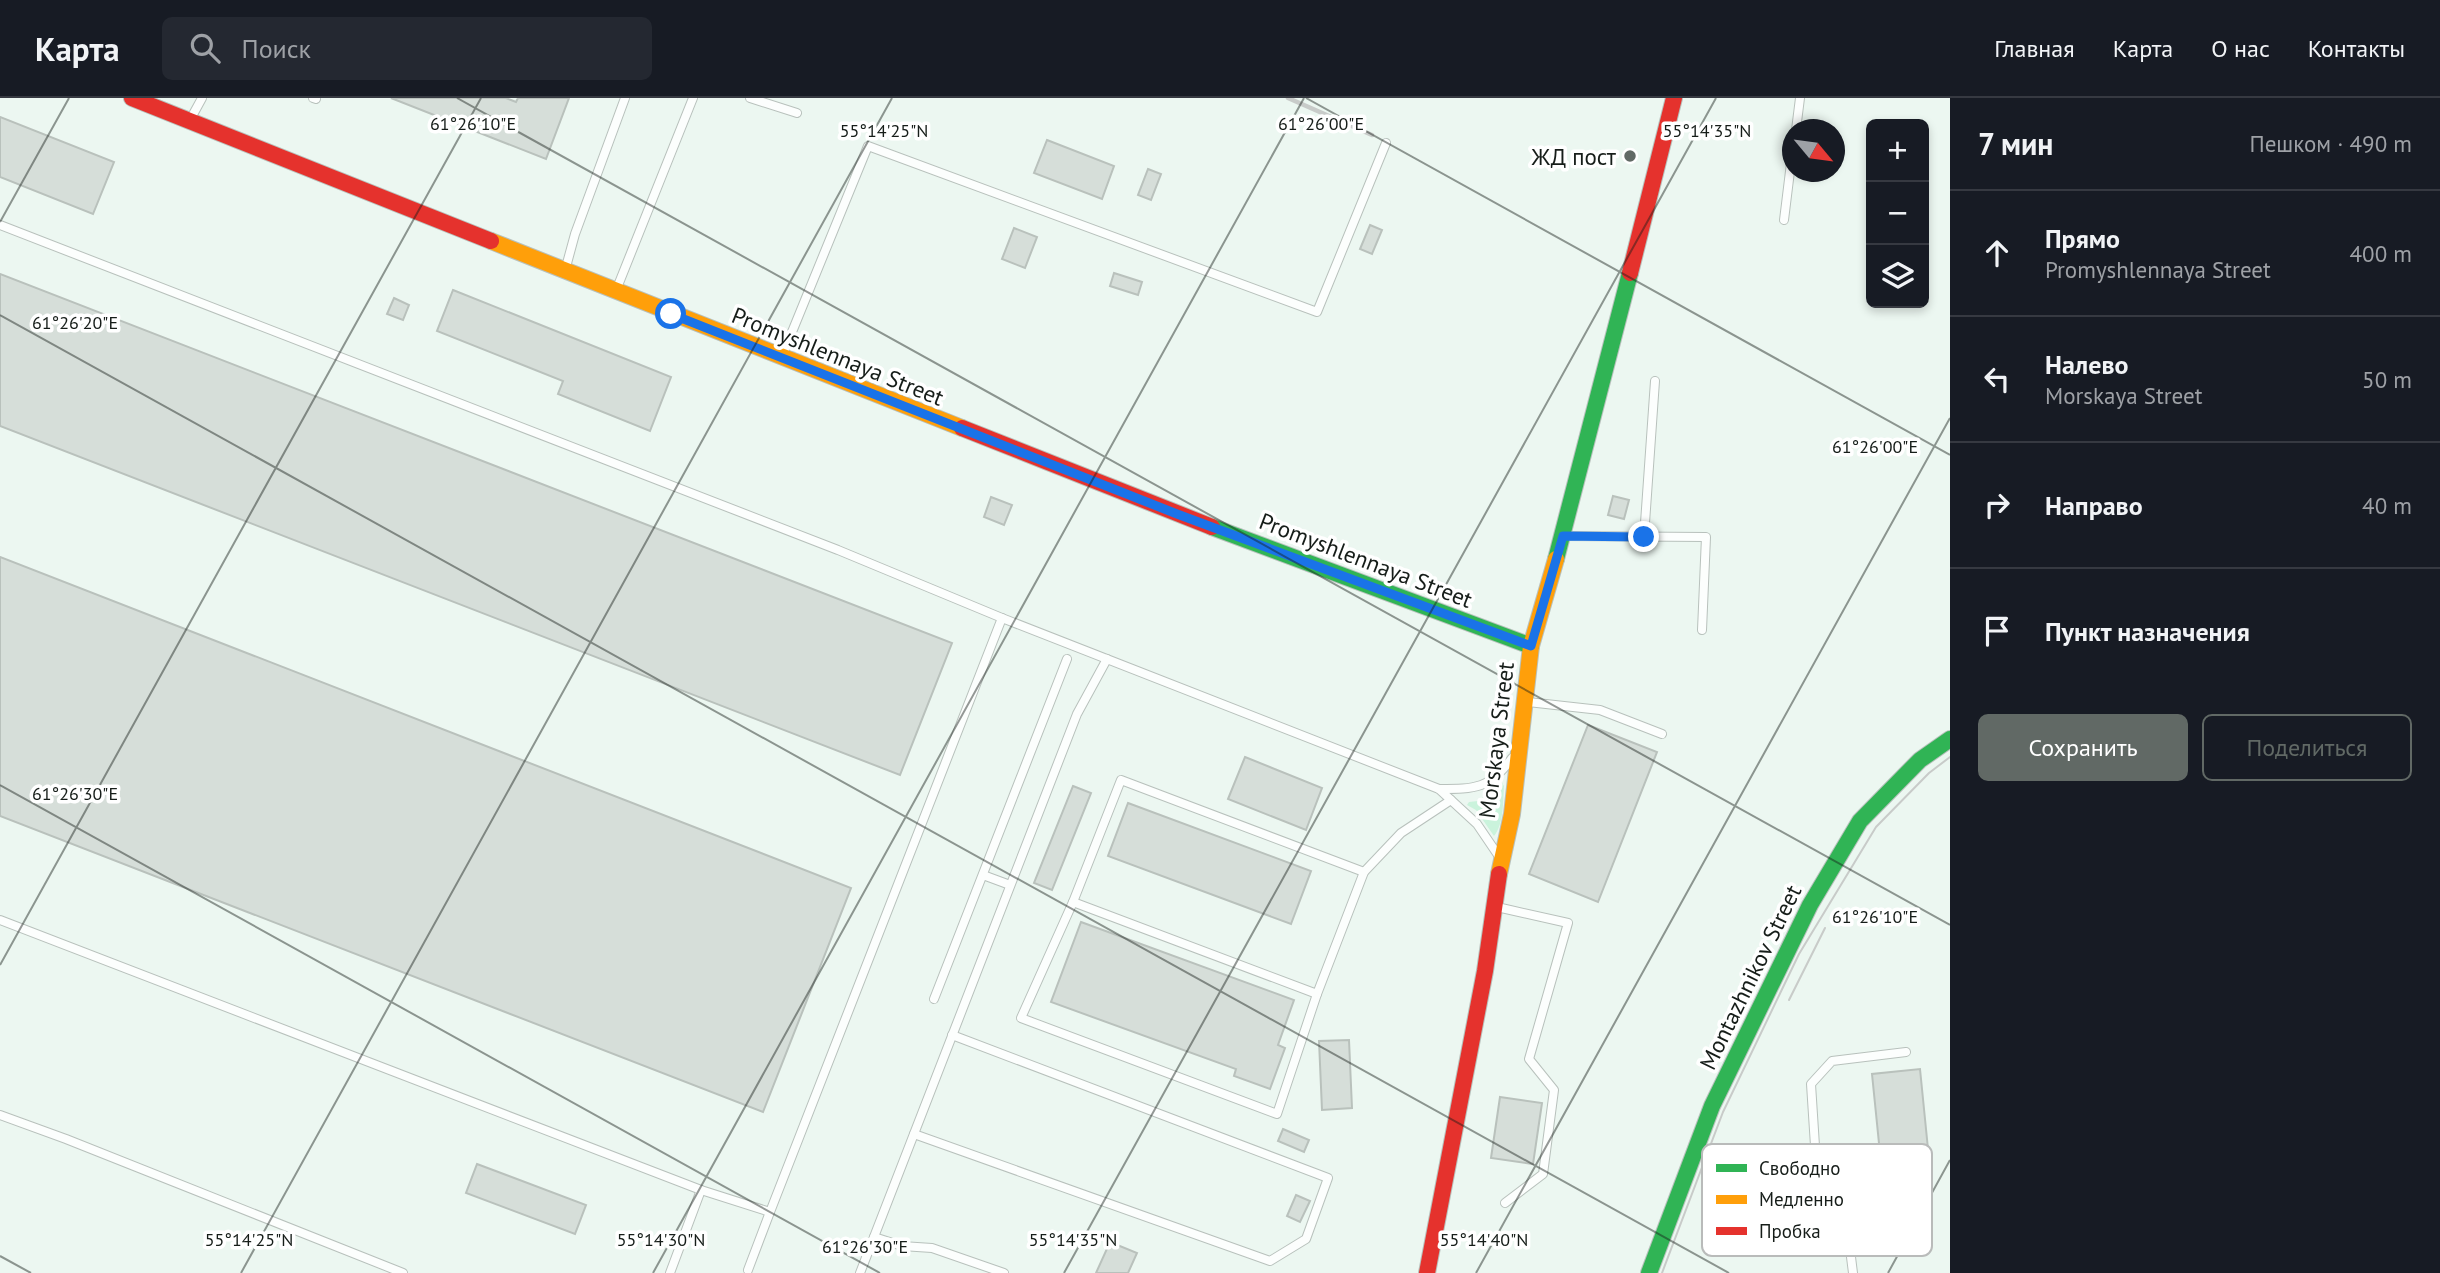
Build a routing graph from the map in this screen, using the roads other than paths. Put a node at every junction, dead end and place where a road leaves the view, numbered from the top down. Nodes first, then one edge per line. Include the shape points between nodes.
1 (132, 98) edge
2 (202, 98) edge
3 (625, 98) edge
4 (693, 98) edge
5 (750, 98) edge
6 (1674, 98) edge
7 (1800, 98) edge
8 (797, 113) dead end
9 (1797, 119) edge
10 (190, 120) junction
11 (1386, 143) dead end
12 (1789, 182) edge
13 (1784, 220) dead end
14 (0, 225) edge
15 (565, 269) junction
16 (616, 291) junction
17 (781, 358) junction
18 (1655, 381) dead end
19 (1563, 536) junction
20 (1644, 537) junction
21 (1002, 618) junction
22 (1702, 630) dead end
23 (1531, 646) junction
24 (1068, 659) dead end
25 (1107, 659) junction
26 (1525, 702) junction
27 (1662, 734) dead end
28 (1950, 739) edge
29 (1519, 748) junction
30 (1439, 789) junction
31 (1451, 800) junction
32 (1501, 859) junction
33 (1364, 872) junction
34 (983, 875) junction
35 (1010, 885) junction
36 (1073, 902) junction
37 (1494, 907) junction
38 (0, 920) edge
39 (1317, 994) junction
40 (934, 999) dead end
41 (952, 1035) junction
42 (1906, 1052) dead end
43 (0, 1115) edge
44 (914, 1134) junction
45 (1814, 1144) edge
46 (701, 1190) junction
47 (1505, 1203) dead end
48 (770, 1212) junction
49 (874, 1237) junction
50 (748, 1270) dead end
51 (403, 1273) edge
52 (670, 1273) edge
53 (860, 1273) edge
54 (1004, 1273) edge
55 (1427, 1273) edge
56 (1648, 1273) edge

1 - 10 street, Promyshlennaya Street
2 - 10 lane
3 - 15 lane
4 - 16 lane
5 - 8 lane
6 - 19 street, Morskaya Street
7 - 9 lane
10 - 15 street, Promyshlennaya Street
11 - 17 lane via 1317,312 868,146
12 - 13 lane
14 - 21 lane
15 - 16 street, Promyshlennaya Street
16 - 17 street, Promyshlennaya Street
17 - 23 street, Promyshlennaya Street via 1164,509
18 - 20 lane
19 - 20 lane
19 - 23 street, Morskaya Street
20 - 22 lane via 1706,537
21 - 25 lane
21 - 48 lane
23 - 26 street, Morskaya Street
24 - 34 lane
25 - 30 lane
25 - 35 lane via 1077,714
26 - 27 lane via 1600,709
26 - 29 street, Morskaya Street
28 - 56 street, Montazhnikov Street via 1920,760 1860,821 1810,905 1712,1106
29 - 30 lane via 1501,773 1476,789
29 - 32 street, Morskaya Street via 1512,814
30 - 31 lane
31 - 32 lane via 1477,824
31 - 33 lane via 1401,833
32 - 37 street, Morskaya Street
33 - 36 lane via 1121,780
33 - 39 lane
34 - 35 lane
34 - 40 lane
35 - 41 lane
36 - 39 lane
36 - 39 lane via 1021,1018 1276,1114
37 - 47 lane via 1568,923 1529,1059 1554,1090 1543,1174
37 - 55 street, Morskaya Street
38 - 46 lane
41 - 44 lane
41 - 44 lane via 1328,1178 1306,1239 1270,1261
42 - 45 lane via 1832,1061 1811,1084
43 - 51 lane
44 - 49 lane
46 - 48 lane
46 - 52 lane
48 - 50 lane
49 - 53 lane
49 - 54 lane via 902,1246 932,1248

